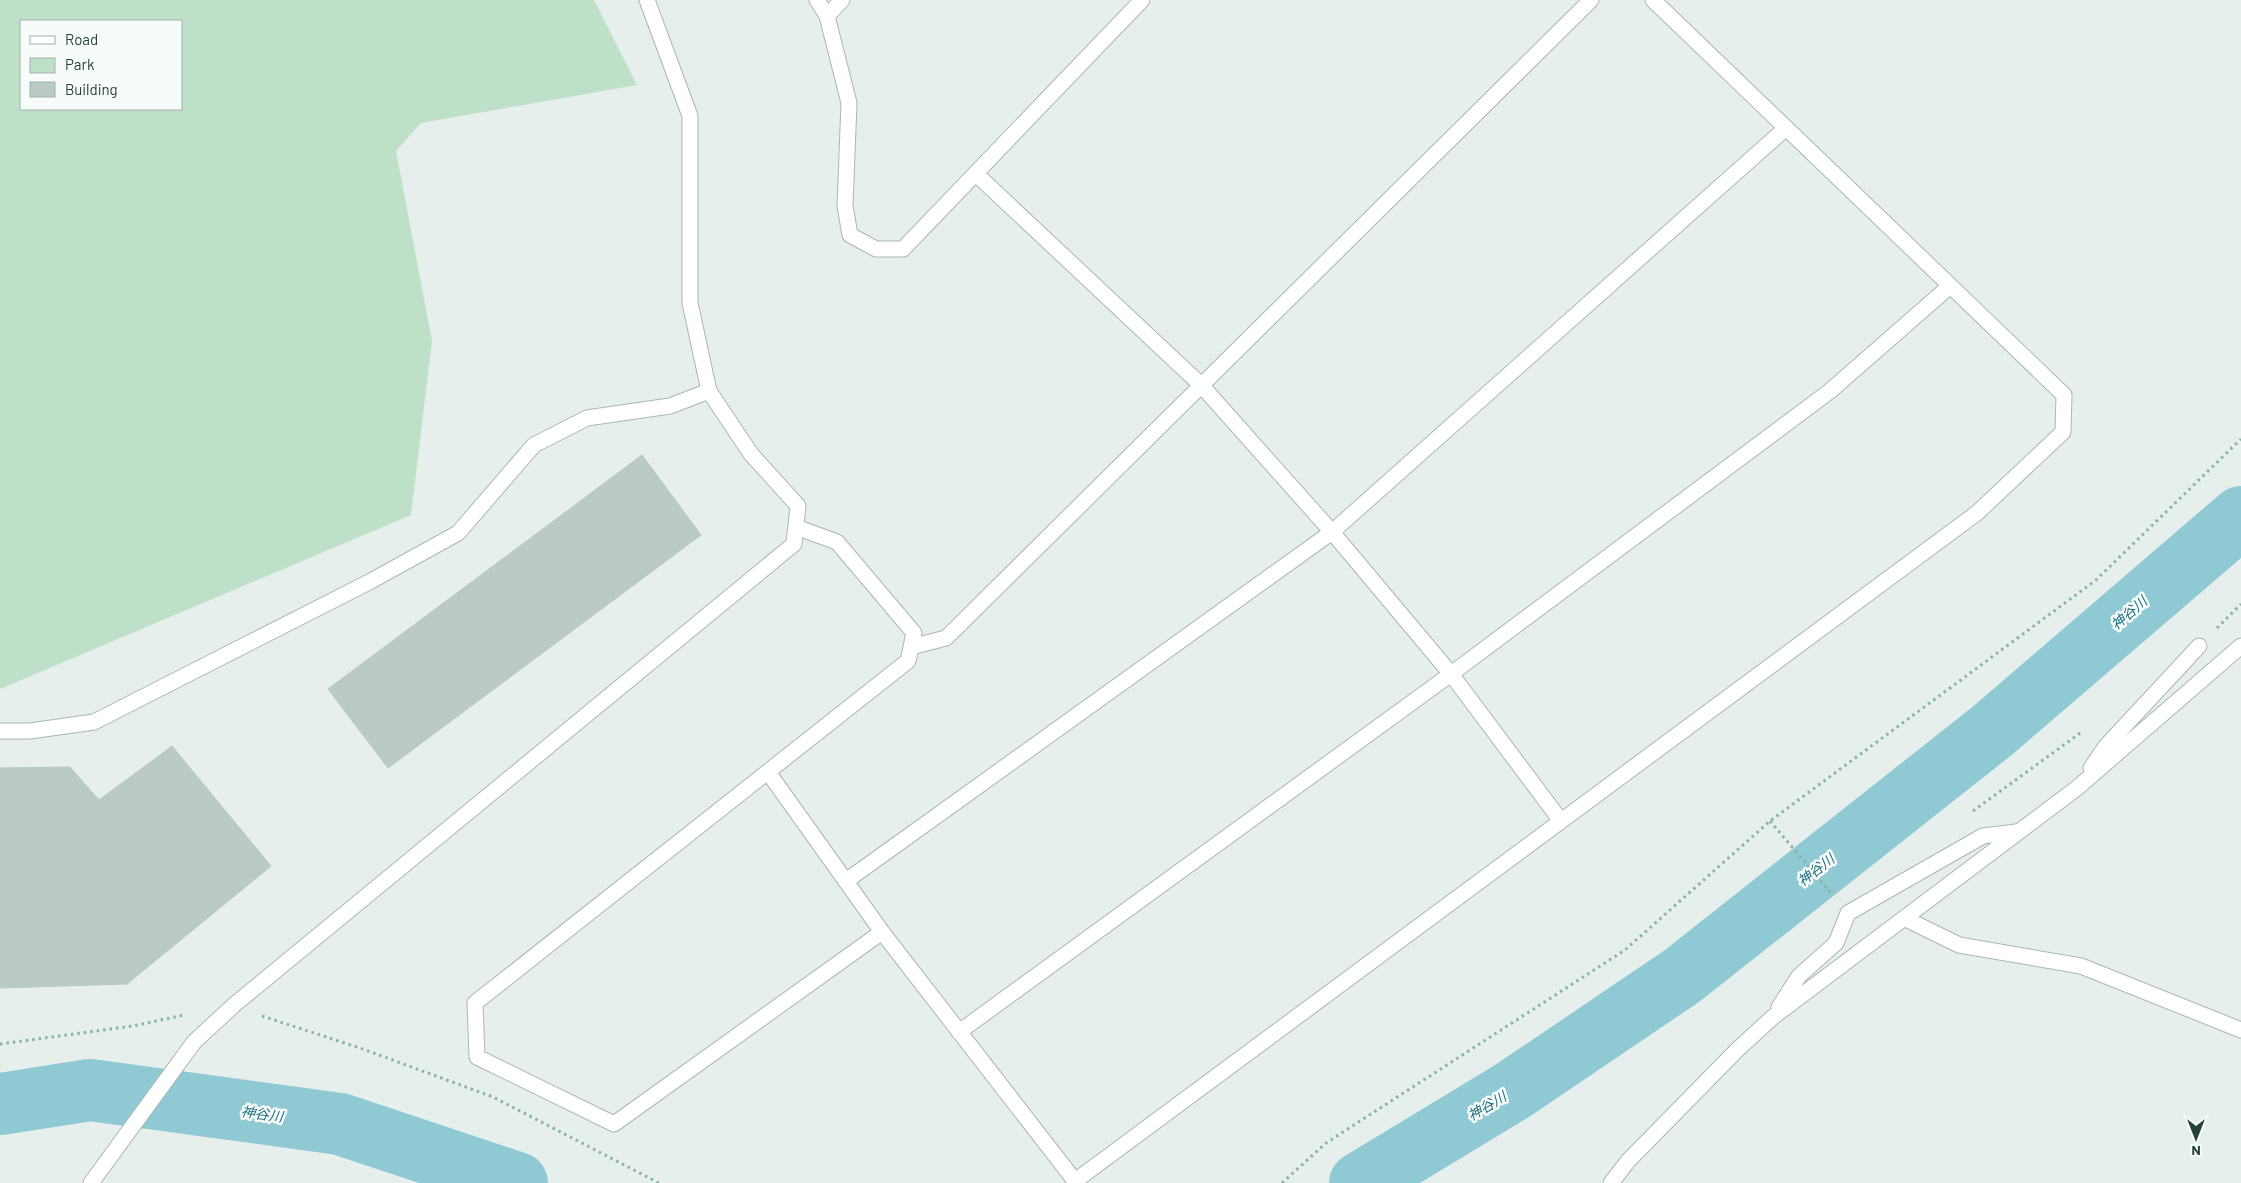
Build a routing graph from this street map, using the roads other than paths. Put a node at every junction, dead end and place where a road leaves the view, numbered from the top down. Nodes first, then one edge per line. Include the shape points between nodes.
1 (647, 0) edge
2 (817, 0) edge
3 (842, 0) edge
4 (1142, 0) edge
5 (1590, 0) edge
6 (1653, 0) edge
7 (827, 16) junction
8 (1786, 128) junction
9 (976, 174) junction
10 (1950, 286) junction
11 (1201, 386) junction
12 (709, 391) junction
13 (796, 527) junction
14 (1332, 532) junction
15 (2199, 646) road end
16 (2241, 646) edge
17 (911, 647) junction
18 (1451, 674) junction
19 (0, 731) edge
20 (768, 772) junction
21 (2077, 788) junction
22 (1561, 821) junction
23 (2018, 832) junction
24 (846, 881) junction
25 (1904, 918) junction
26 (882, 932) junction
27 (1773, 1016) junction
28 (2241, 1030) edge
29 (959, 1032) junction
30 (91, 1183) edge
31 (1611, 1183) edge

1 - 12 street via 690,116 690,303
2 - 7 street
3 - 7 street
4 - 9 street
5 - 11 street
6 - 8 street
7 - 9 street via 849,103 844,206 850,234 876,250 903,249
8 - 10 street
8 - 14 street
9 - 11 street
10 - 18 street via 1830,391
10 - 22 street via 2064,395 2063,432 1977,513
11 - 14 street
11 - 17 street via 946,638
12 - 13 street via 751,454 798,506
12 - 19 street via 670,406 587,418 534,445 458,534 94,722 30,731
13 - 17 street via 838,542 914,633
13 - 30 street via 794,544 234,1005 194,1042
14 - 18 street
14 - 24 street
15 - 21 street via 2106,746
16 - 21 street
17 - 20 street via 908,661
18 - 22 street
18 - 29 street
20 - 24 street
20 - 26 street via 475,1003 477,1057 614,1124
21 - 23 street
22 - 29 street via 1075,1181
23 - 25 street
23 - 27 street via 1983,836 1848,913 1836,942 1799,976
24 - 26 street
25 - 27 street
25 - 28 street via 1959,945 2081,966
26 - 29 street
27 - 31 street via 1635,1154

